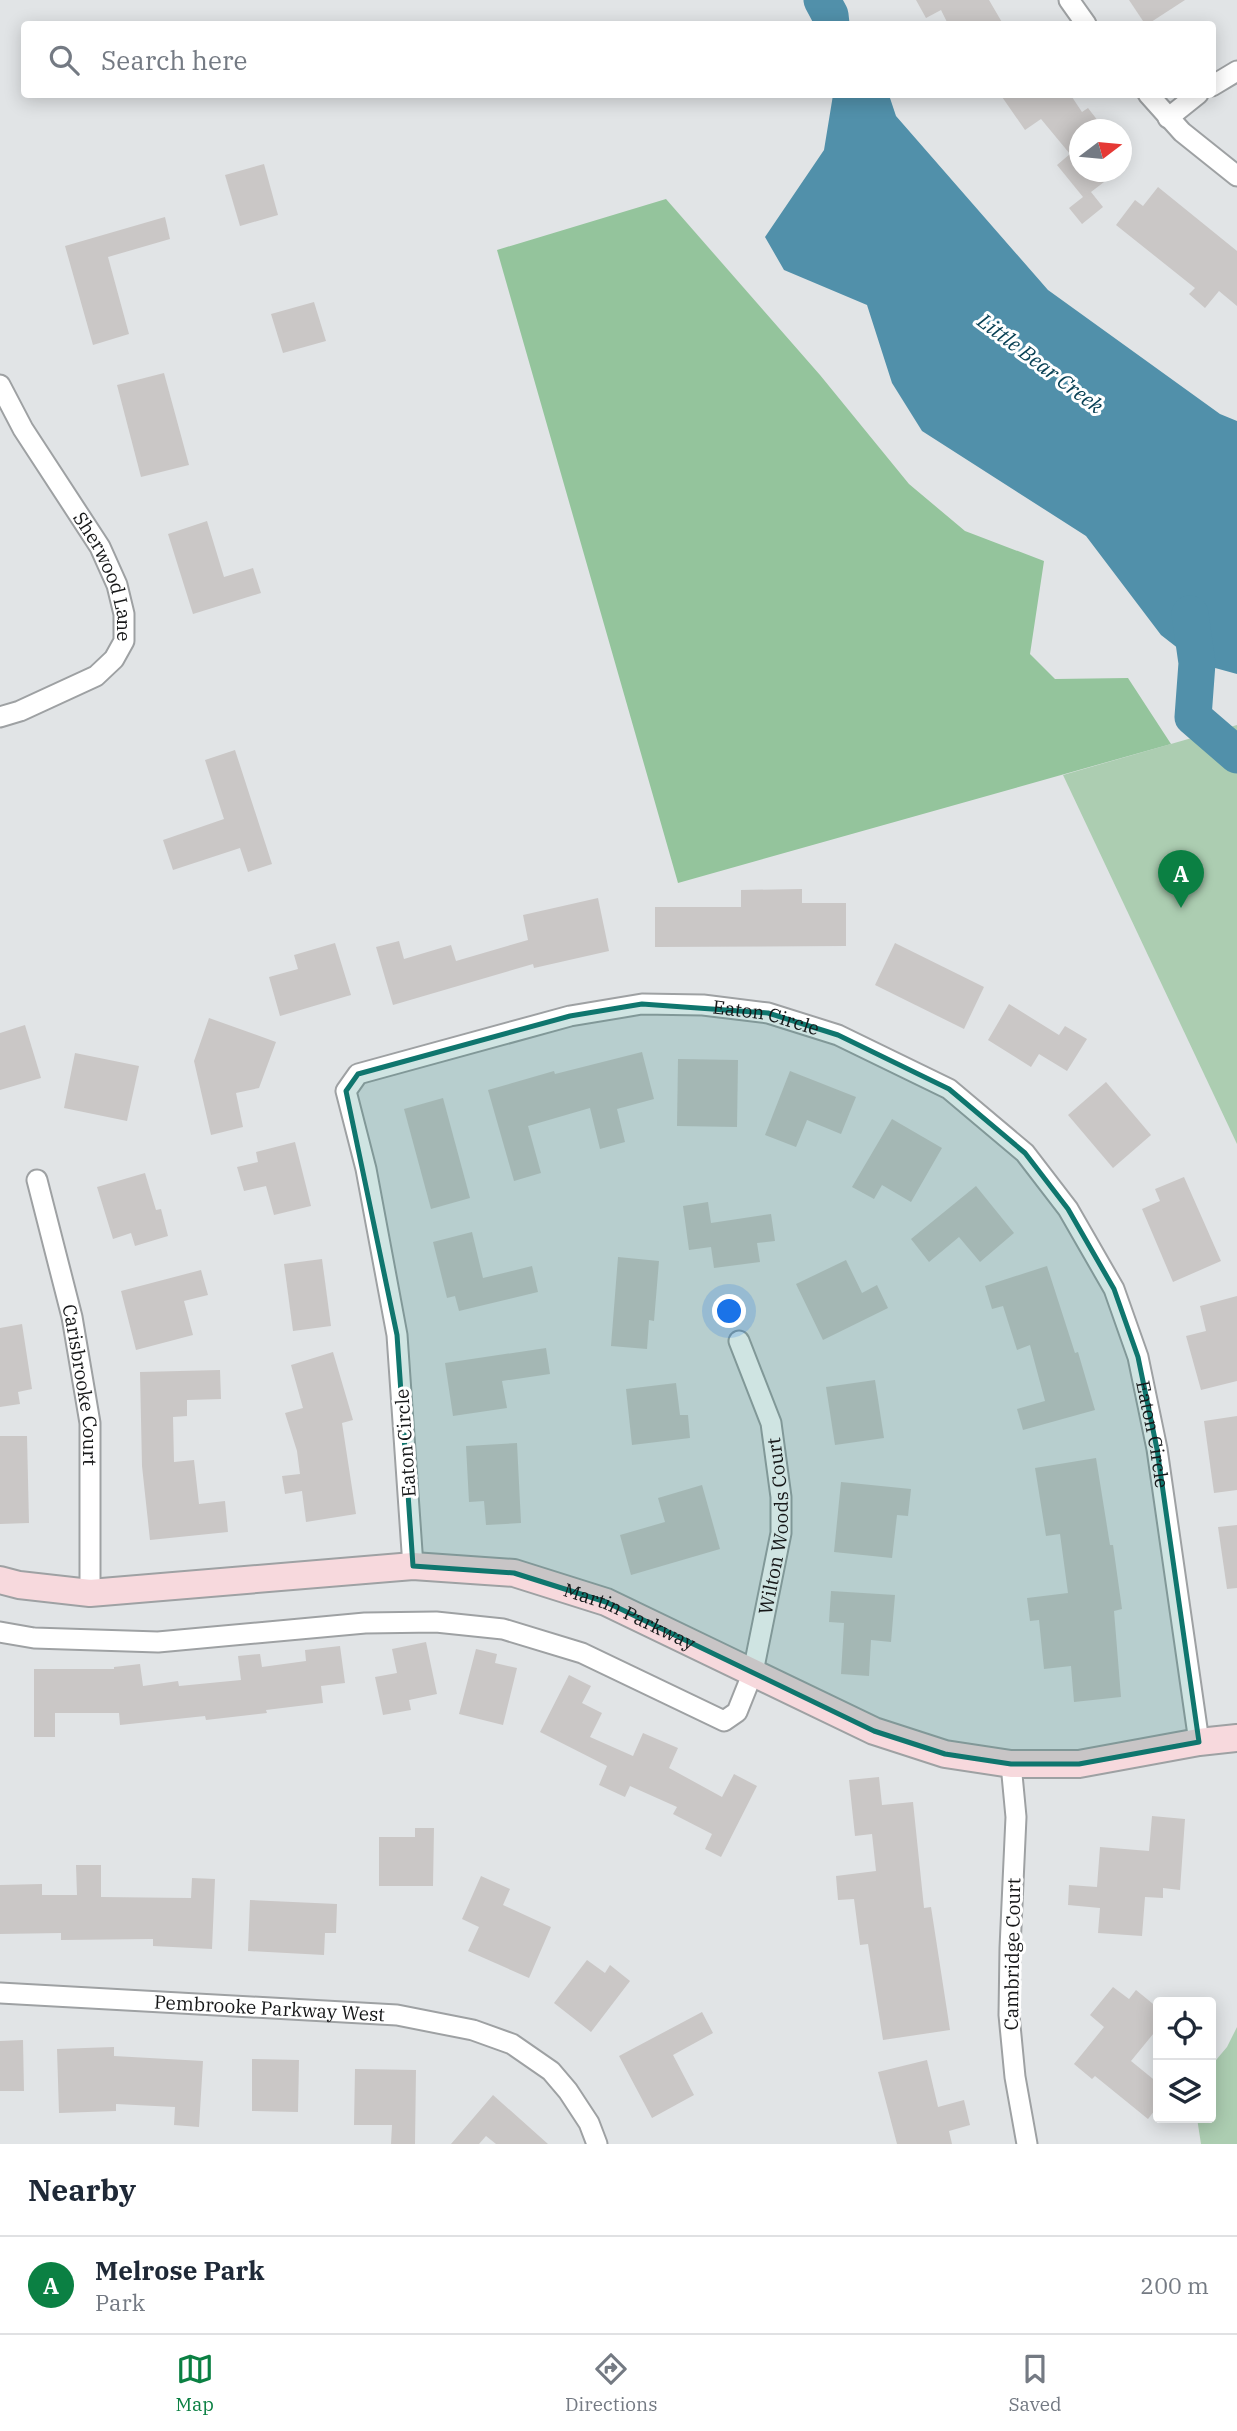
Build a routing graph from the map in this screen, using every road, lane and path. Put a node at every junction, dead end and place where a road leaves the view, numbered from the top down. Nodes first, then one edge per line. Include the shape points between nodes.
1 (1069, 0) edge
2 (1084, 21) edge
3 (1237, 71) edge
4 (1216, 84) edge
5 (1151, 98) edge
6 (1193, 98) edge
7 (1168, 118) junction
8 (1237, 176) edge
9 (0, 386) edge
10 (0, 717) edge
11 (37, 1180) dead end
12 (740, 1341) dead end
13 (413, 1566) junction
14 (0, 1580) edge
15 (90, 1593) junction
16 (0, 1632) edge
17 (753, 1672) junction
18 (1237, 1738) edge
19 (1199, 1742) junction
20 (1011, 1764) junction
21 (0, 1993) edge
22 (597, 2144) edge
23 (1027, 2144) edge

1 - 2 street
3 - 4 street
5 - 7 street
6 - 7 street
7 - 8 street
9 - 10 street, Sherwood Lane via 100,547 124,614 124,641 96,676
11 - 15 street, Carisbrooke Court via 72,1317 90,1423
12 - 17 street, Wilton Woods Court via 771,1423 781,1497 781,1533
13 - 15 street, Martin Parkway
13 - 17 street, Martin Parkway via 514,1573 606,1602
13 - 19 street, Eaton Circle via 397,1335 366,1169 346,1091 358,1074 570,1016 642,1004 768,1013 838,1035 949,1089 1025,1153 1068,1209 1114,1289 1138,1357 1157,1449
14 - 15 street, Martin Parkway
16 - 17 street, Wilton Woods Court via 34,1638 158,1642 365,1623 436,1622 503,1629 582,1653 724,1721 737,1712
17 - 20 street, Martin Parkway via 874,1731 945,1754
18 - 19 street, Martin Parkway
19 - 20 street, Martin Parkway via 1079,1764
20 - 23 street, Cambridge Court via 1016,1817 1009,2015
21 - 22 street, Pembrooke Parkway West via 397,2015 473,2030 512,2044 551,2071 589,2123

